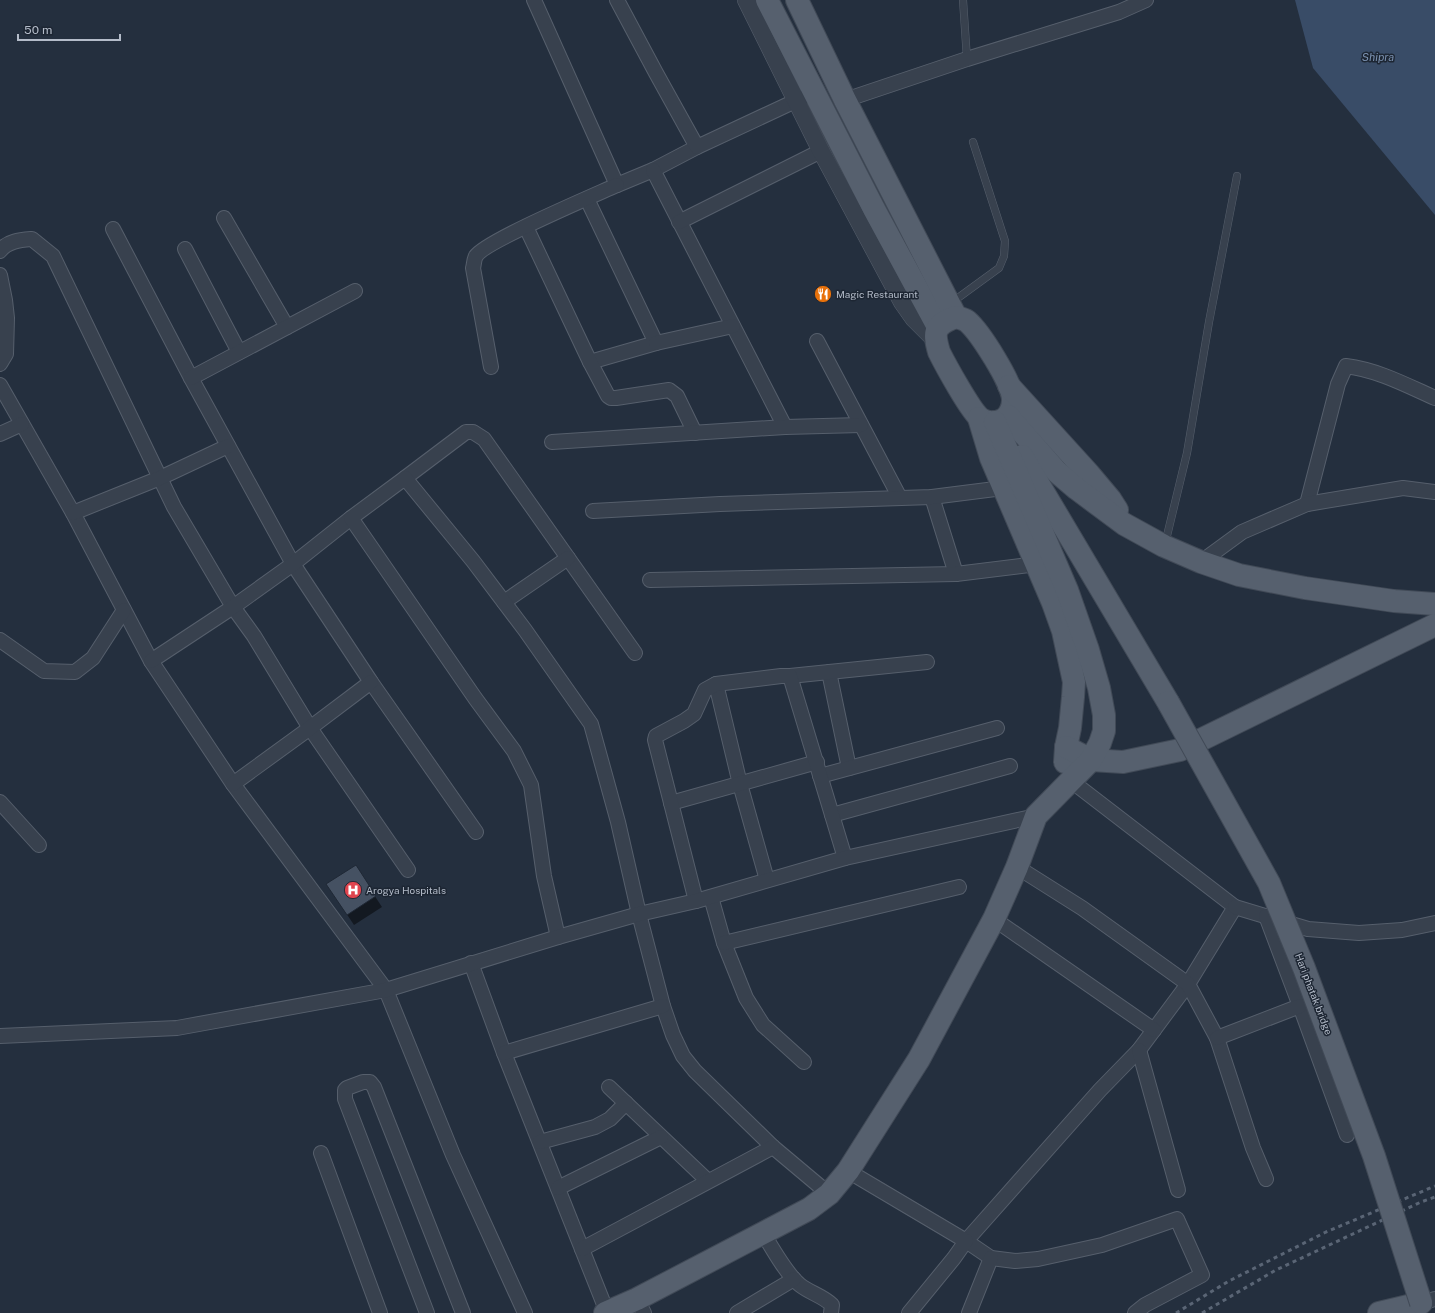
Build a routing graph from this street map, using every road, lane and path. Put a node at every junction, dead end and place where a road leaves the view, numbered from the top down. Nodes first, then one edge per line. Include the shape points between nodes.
1 (534, 0) edge
2 (617, 0) edge
3 (746, 0) edge
4 (767, 0) edge
5 (797, 0) edge
6 (963, 0) edge
7 (1146, 0) edge
8 (966, 59) junction
9 (806, 96) junction
10 (845, 100) junction
11 (973, 142) dead end
12 (697, 147) junction
13 (821, 151) junction
14 (653, 170) junction
15 (1237, 176) dead end
16 (617, 185) junction
17 (587, 199) junction
18 (224, 218) dead end
19 (679, 222) junction
20 (526, 227) junction
21 (113, 229) dead end
22 (185, 249) dead end
23 (0, 251) edge
24 (0, 275) edge
25 (355, 291) dead end
26 (945, 323) junction
27 (733, 326) junction
28 (287, 327) junction
29 (817, 341) dead end
30 (656, 343) junction
31 (239, 352) junction
32 (590, 362) junction
33 (0, 364) edge
34 (491, 367) dead end
35 (191, 378) junction
36 (0, 386) edge
37 (1009, 386) junction
38 (1435, 398) edge
39 (996, 419) junction
40 (22, 424) junction
41 (862, 425) junction
42 (785, 427) junction
43 (695, 433) junction
44 (0, 434) edge
45 (552, 442) dead end
46 (228, 446) junction
47 (160, 478) junction
48 (405, 478) junction
49 (1003, 488) junction
50 (1435, 492) edge
51 (932, 497) junction
52 (900, 498) junction
53 (1307, 504) junction
54 (593, 511) dead end
55 (73, 513) junction
56 (351, 518) junction
57 (1124, 524) junction
58 (1164, 546) junction
59 (568, 558) junction
60 (1201, 562) junction
61 (293, 564) junction
62 (1037, 564) junction
63 (956, 574) junction
64 (650, 580) dead end
65 (504, 602) junction
66 (1435, 604) edge
67 (233, 607) junction
68 (124, 610) junction
69 (1435, 625) edge
70 (0, 640) edge
71 (635, 653) dead end
72 (151, 661) junction
73 (927, 662) dead end
74 (829, 672) junction
75 (790, 676) junction
76 (371, 682) junction
77 (716, 684) junction
78 (310, 728) junction
79 (997, 728) dead end
80 (1066, 747) junction
81 (1092, 760) junction
82 (1010, 766) dead end
83 (849, 768) junction
84 (818, 769) junction
85 (1070, 780) junction
86 (233, 784) junction
87 (740, 784) junction
88 (0, 802) edge
89 (671, 803) junction
90 (832, 815) junction
91 (1036, 816) junction
92 (476, 832) dead end
93 (38, 846) dead end
94 (845, 858) junction
95 (1017, 867) junction
96 (408, 870) dead end
97 (767, 880) junction
98 (959, 887) dead end
99 (711, 897) junction
100 (696, 901) junction
101 (1235, 907) junction
102 (639, 914) junction
103 (1266, 916) junction
104 (994, 919) junction
105 (1435, 923) edge
106 (558, 937) junction
107 (724, 943) junction
108 (471, 963) junction
109 (1188, 984) junction
110 (386, 990) junction
111 (663, 1006) junction
112 (1300, 1006) junction
113 (1154, 1030) junction
114 (0, 1036) edge
115 (1217, 1038) junction
116 (1139, 1050) junction
117 (504, 1052) junction
118 (804, 1062) dead end
119 (609, 1087) dead end
120 (626, 1103) junction
121 (1348, 1135) dead end
122 (661, 1136) junction
123 (540, 1142) junction
124 (772, 1147) junction
125 (321, 1153) dead end
126 (848, 1171) junction
127 (1266, 1179) dead end
128 (708, 1181) junction
129 (558, 1188) junction
130 (1178, 1190) dead end
131 (829, 1194) junction
132 (763, 1234) junction
133 (966, 1241) junction
134 (582, 1249) junction
135 (991, 1258) junction
136 (794, 1279) junction
137 (1427, 1305) edge
138 (640, 1306) edge
139 (380, 1313) edge
140 (427, 1313) edge
141 (463, 1313) edge
142 (525, 1313) edge
143 (606, 1313) edge
144 (737, 1313) edge
145 (831, 1313) edge
146 (909, 1313) edge
147 (969, 1313) edge
148 (1136, 1313) edge
149 (1379, 1313) edge

1 - 16 street
2 - 12 street
3 - 9 street
4 - 9 main road
5 - 10 main road
6 - 8 lane
7 - 8 street via 1119,12
8 - 10 street
9 - 12 street
9 - 13 street
9 - 26 main road
10 - 26 main road
11 - 26 lane via 1005,241 1004,256 1000,268
12 - 14 street
13 - 19 street
13 - 26 street via 902,302 914,319
14 - 16 street
14 - 19 street
15 - 58 lane via 1187,453
16 - 17 street
17 - 20 street
17 - 30 street
18 - 28 street
19 - 27 street
20 - 32 street
20 - 34 street via 484,248 476,256 473,268
21 - 35 street
22 - 31 street
23 - 47 street via 17,240 32,239 53,256
24 - 33 street via 7,318 6,354
25 - 28 street
26 - 37 main road via 967,321 976,330
26 - 39 main road via 939,351 968,403
27 - 30 street
27 - 42 street
28 - 31 street
29 - 41 street
30 - 32 street
31 - 35 street
32 - 43 street via 611,398 669,390 677,396
35 - 46 street
36 - 40 street
37 - 39 main road via 1013,399 1012,408
37 - 57 main road via 1110,499
38 - 53 street via 1381,374 1346,366 1338,384
39 - 49 main road via 991,458
39 - 57 main road via 1077,489
39 - 81 main road via 1067,590 1091,658 1104,715 1104,731
39 - 137 main road, Hari phatak bridge, bridge via 1168,702 1272,890 1304,968
40 - 44 street
40 - 55 street
41 - 42 street
41 - 52 street
42 - 43 street
43 - 45 street
46 - 47 street
46 - 61 street
47 - 55 street
47 - 67 street via 174,507
48 - 56 street
48 - 59 street via 466,432 473,432 484,439
48 - 65 street
49 - 51 street
49 - 62 main road
50 - 53 street via 1403,488
51 - 52 street
51 - 63 street
52 - 54 street
53 - 60 street via 1242,532
55 - 68 street
56 - 61 street
56 - 106 street via 470,692 514,751 531,785 544,876
57 - 58 main road
58 - 60 main road
59 - 65 street
59 - 71 street
60 - 66 main road via 1239,575 1305,588
61 - 67 street
61 - 76 street
62 - 63 street
62 - 80 main road via 1063,632 1074,682
63 - 64 street
65 - 102 street via 590,724 618,822
67 - 72 street
67 - 78 street via 254,636
68 - 70 street via 93,658 75,672 44,671
68 - 72 street
69 - 81 main road via 1180,750 1123,762
72 - 86 street
73 - 74 street
74 - 75 street
74 - 83 street
75 - 77 street
75 - 84 street
76 - 78 street
76 - 92 street
77 - 87 street
77 - 89 street via 705,690 694,714 656,736
78 - 86 street
78 - 96 street
79 - 83 street
80 - 81 main road
80 - 85 main road via 1065,764
81 - 85 main road
82 - 90 street
83 - 84 street
84 - 87 street
84 - 90 street
85 - 91 main road
85 - 101 street
86 - 110 street
87 - 89 street
87 - 97 street
88 - 93 street
89 - 100 street
90 - 94 street
91 - 94 street
91 - 95 main road
94 - 97 street
95 - 104 main road
95 - 109 street via 1082,908
97 - 99 street
98 - 107 street
99 - 100 street
99 - 107 street
100 - 102 street
101 - 103 street
101 - 109 street
102 - 106 street
102 - 111 street
103 - 105 street via 1308,929 1359,933 1402,930
103 - 112 street
104 - 113 street
104 - 126 main road via 919,1059
106 - 108 street
107 - 118 street via 746,998 763,1025
108 - 110 street
108 - 117 street
109 - 113 street
109 - 115 street
110 - 114 street via 177,1028
110 - 142 street via 453,1155
111 - 117 street
111 - 124 street via 683,1056
112 - 115 street
112 - 121 street
113 - 116 street
115 - 127 street via 1253,1148
116 - 130 street
116 - 133 street via 1100,1090
117 - 123 street
119 - 120 street
120 - 122 street
120 - 123 street via 610,1119 595,1127
122 - 128 street
122 - 129 street
123 - 129 street
124 - 128 street
124 - 131 street
125 - 139 street
126 - 131 main road
126 - 133 street
128 - 134 street
129 - 134 street
131 - 132 main road via 809,1209
132 - 136 street
132 - 138 main road
133 - 135 street
133 - 146 street
134 - 143 street
135 - 147 street
135 - 148 street via 1015,1261 1038,1259 1102,1245 1177,1219 1202,1274 1145,1304
136 - 144 street
136 - 145 street via 828,1301 832,1305
137 - 149 main road
138 - 143 main road
140 - 141 street via 345,1099 347,1088 363,1082 370,1082 374,1087

